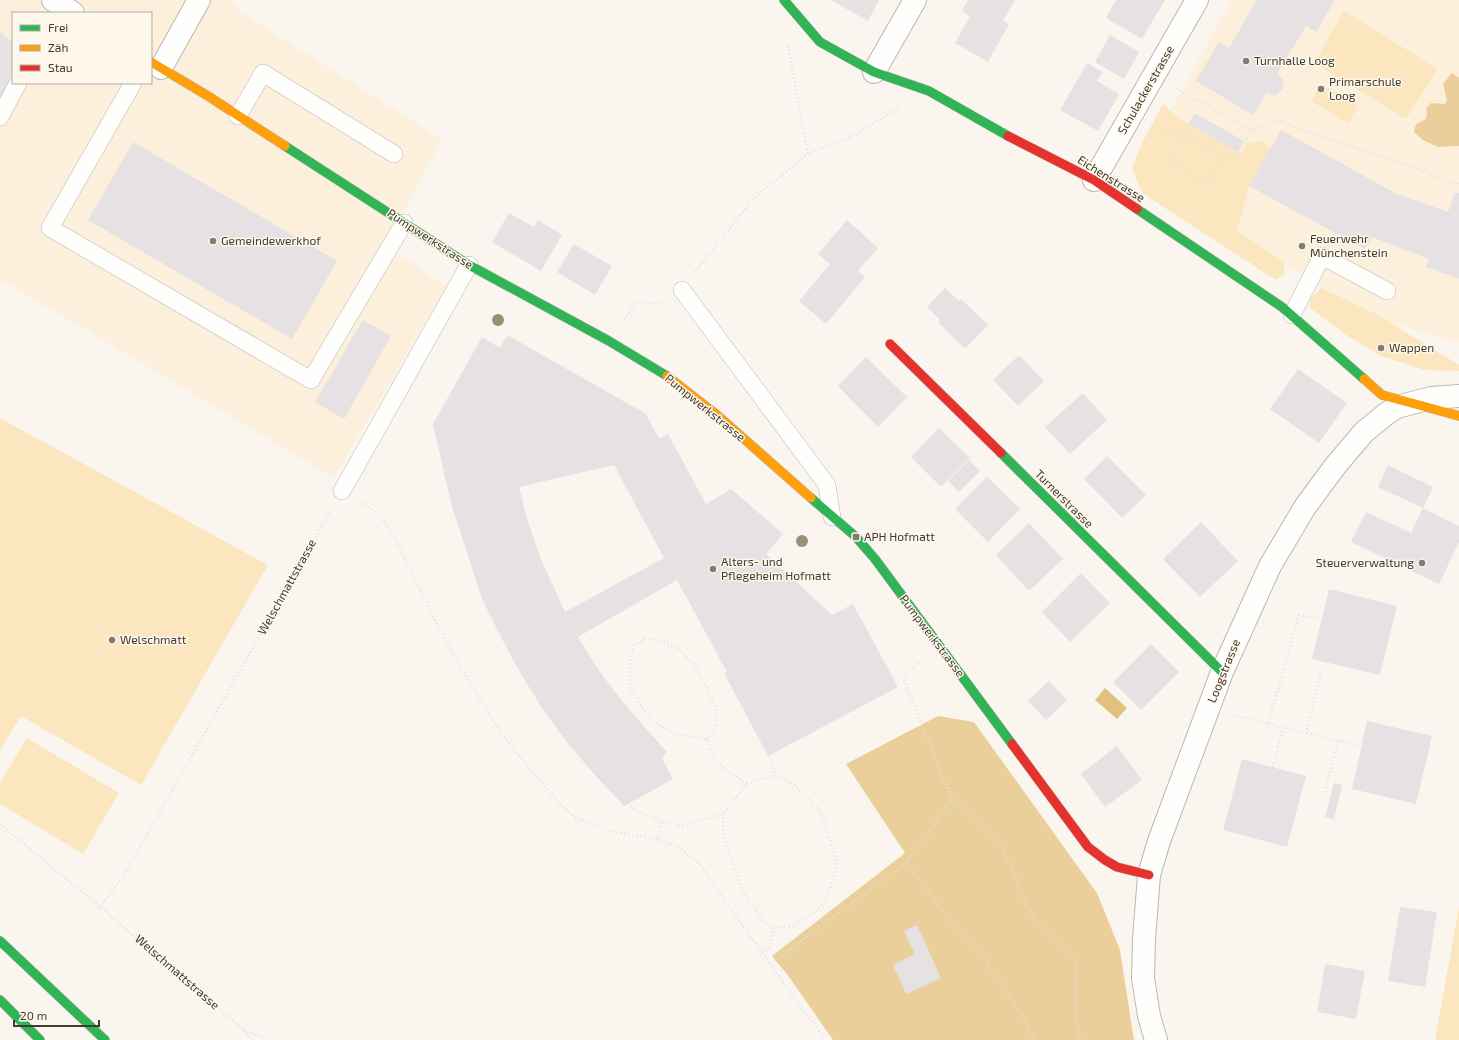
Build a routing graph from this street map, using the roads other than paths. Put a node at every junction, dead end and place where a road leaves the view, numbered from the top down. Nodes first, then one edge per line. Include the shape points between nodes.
1 (199, 0) edge
2 (784, 0) edge
3 (915, 0) edge
4 (1197, 0) edge
5 (156, 65) edge
6 (874, 72) junction
7 (17, 84) edge
8 (132, 84) edge
9 (238, 116) junction
10 (0, 117) edge
11 (394, 154) dead end
12 (1094, 180) junction
13 (404, 223) junction
14 (469, 265) junction
15 (682, 290) road end
16 (1387, 291) dead end
17 (1292, 315) junction
18 (890, 344) dead end
19 (1459, 396) edge
20 (1411, 403) junction
21 (1459, 416) edge
22 (342, 491) road end
23 (832, 517) junction
24 (1222, 672) junction
25 (1149, 875) junction
26 (0, 941) edge
27 (0, 1000) edge
28 (40, 1040) edge
29 (105, 1040) edge
30 (1156, 1040) edge

1 - 5 street
2 - 6 main road, Eichenstrasse via 820,42
3 - 6 street
4 - 12 street, Schulackerstrasse
5 - 9 main road, Pumpwerkstrasse
6 - 12 main road, Eichenstrasse via 929,91
7 - 10 lane
8 - 13 lane via 50,228 311,380
9 - 11 lane via 263,73
9 - 13 main road, Pumpwerkstrasse
12 - 17 main road, Eichenstrasse
13 - 14 main road, Pumpwerkstrasse
14 - 22 lane
14 - 23 main road, Pumpwerkstrasse via 609,341 671,378
15 - 23 lane via 827,485
16 - 17 lane via 1322,256
17 - 20 main road, Eichenstrasse via 1382,396
18 - 24 main road, Turnerstrasse
19 - 20 street, Loogstrasse via 1431,398
20 - 21 main road, Eichenstrasse
20 - 24 street, Loogstrasse via 1397,407 1364,432 1336,464 1305,507 1270,566
23 - 25 main road, Pumpwerkstrasse via 856,537 875,559 1088,847 1117,867
24 - 25 street, Loogstrasse via 1159,841
25 - 30 street, Loogstrasse via 1143,978
26 - 29 main road
27 - 28 main road

